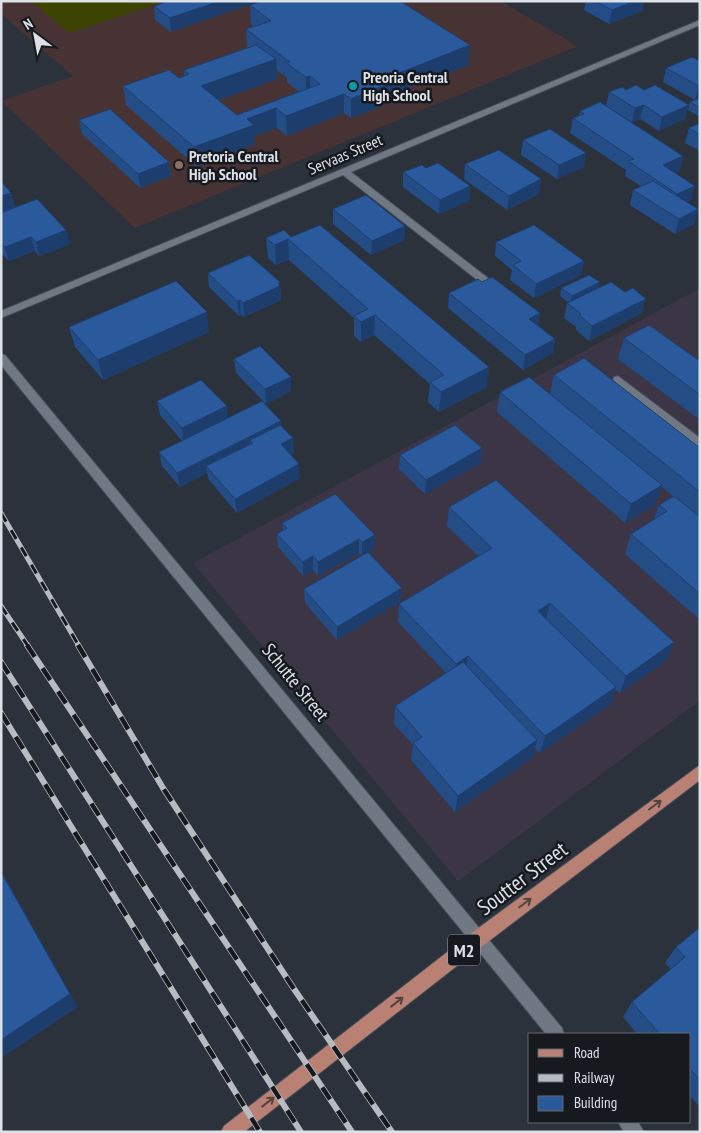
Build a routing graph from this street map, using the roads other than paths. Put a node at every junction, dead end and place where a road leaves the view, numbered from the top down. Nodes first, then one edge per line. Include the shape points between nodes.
1 (700, 22) edge
2 (344, 171) junction
3 (508, 298) edge
4 (1, 315) edge
5 (1, 358) edge
6 (618, 380) dead end
7 (700, 444) edge
8 (700, 771) edge
9 (479, 938) junction
10 (555, 1033) edge
11 (230, 1132) edge

1 - 2 street, Servaas Street
2 - 3 street
2 - 4 street, Servaas Street
5 - 9 street, Schutte Street
6 - 7 street
9 -> 8 main road, Soutter Street / M2
9 - 10 street, Schutte Street
11 -> 9 main road, Soutter Street / M2

